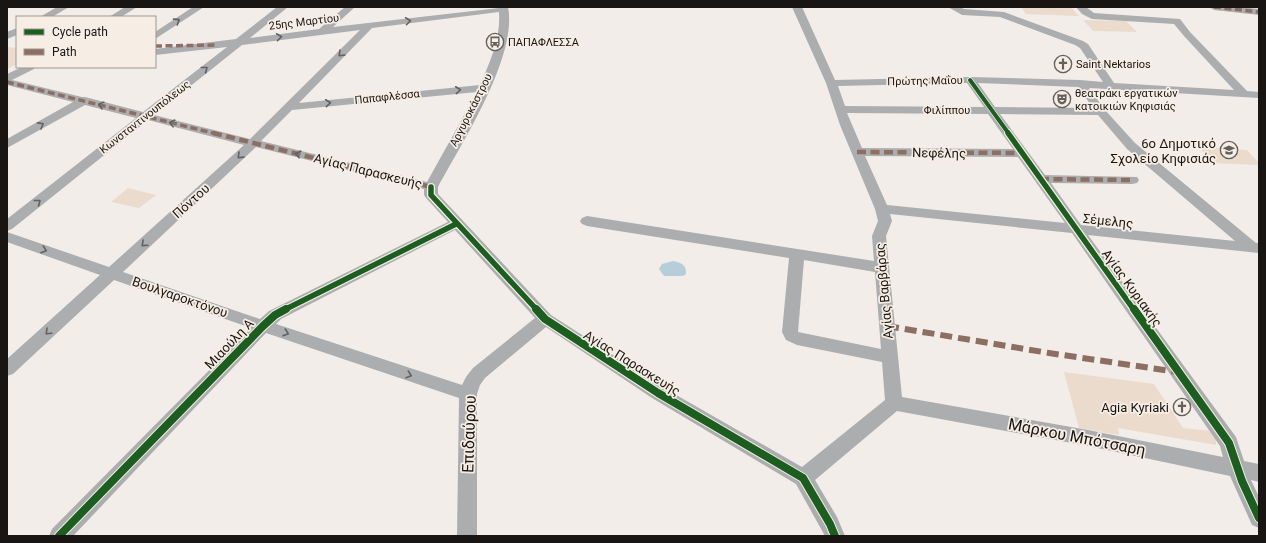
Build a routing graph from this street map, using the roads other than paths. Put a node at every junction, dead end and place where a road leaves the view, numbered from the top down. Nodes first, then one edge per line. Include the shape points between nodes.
1 (64, 7) edge
2 (132, 7) edge
3 (199, 7) edge
4 (283, 7) edge
5 (350, 7) edge
6 (432, 7) edge
7 (797, 7) edge
8 (953, 7) edge
9 (1081, 7) edge
10 (1214, 7) edge
11 (504, 8) edge
12 (1176, 11) dead end
13 (1259, 12) edge
14 (47, 16) edge
15 (116, 16) edge
16 (427, 19) junction
17 (1177, 22) junction
18 (369, 26) junction
19 (16, 32) edge
20 (322, 32) junction
21 (156, 35) edge
22 (9, 41) edge
23 (240, 42) junction
24 (156, 52) edge
25 (28, 68) edge
26 (7, 78) edge
27 (970, 80) junction
28 (7, 82) edge
29 (831, 83) junction
30 (1080, 83) junction
31 (1111, 86) junction
32 (485, 88) junction
33 (1244, 94) junction
34 (1259, 95) edge
35 (85, 100) junction
36 (289, 107) junction
37 (840, 109) junction
38 (992, 110) junction
39 (1101, 112) junction
40 (146, 116) junction
41 (253, 143) junction
42 (7, 144) edge
43 (857, 152) junction
44 (1022, 153) junction
45 (1040, 179) junction
46 (1132, 180) dead end
47 (431, 187) junction
48 (882, 209) junction
49 (587, 221) dead end
50 (456, 224) junction
51 (7, 226) edge
52 (1075, 228) junction
53 (7, 237) edge
54 (1256, 248) edge
55 (797, 254) junction
56 (883, 268) junction
57 (112, 273) junction
58 (545, 319) junction
59 (263, 326) junction
60 (890, 357) junction
61 (7, 369) edge
62 (468, 394) junction
63 (894, 403) junction
64 (1235, 467) junction
65 (1259, 473) edge
66 (803, 478) junction
67 (1259, 518) edge
68 (59, 536) edge
69 (467, 536) edge
70 (835, 536) edge

1 - 14 street
2 - 15 street
21 -> 3 street
4 - 23 street, Κωνσταντινουπόλεως
5 - 20 street
6 - 16 street
7 - 29 street, Αγίας Βαρβάρας
8 - 31 street via 962,12 1001,14 1079,43 1084,46
9 - 17 street via 1092,16
10 - 13 street
11 - 16 street, 25ης Μαρτίου
11 - 32 street, Αργυροκάστρου via 505,27
12 - 17 street
18 -> 16 street, 25ης Μαρτίου
17 - 33 street
18 - 20 street, 25ης Μαρτίου
18 -> 36 street, Πόντου
19 - 22 street
23 -> 20 street, 25ης Μαρτίου
23 - 24 street, 25ης Μαρτίου
40 -> 23 street, Κωνσταντινουπόλεως
25 - 26 street
27 - 29 street, Πρώτης Μαΐου
27 - 30 street, Πρώτης Μαΐου
27 - 38 street, Αγίας Κυριακής
28 - 35 street, Αγίας Παρασκευής
29 - 37 street, Αγίας Βαρβάρας
30 - 31 street, Πρώτης Μαΐου
30 - 39 street
31 - 33 street, Πρώτης Μαΐου
36 -> 32 street, Παπαφλέσσα
32 - 47 street, Αργυροκάστρου
33 - 34 street, Πρώτης Μαΐου
40 -> 35 street, Αγίας Παρασκευής
42 -> 35 street
36 - 41 street, Πόντου
37 - 38 street, Φιλίππου
37 - 43 street, Αγίας Βαρβάρας
38 - 39 street, Φιλίππου
38 - 44 street, Αγίας Κυριακής
39 - 54 street via 1130,146
41 -> 40 street, Αγίας Παρασκευής
51 -> 40 street, Κωνσταντινουπόλεως
47 -> 41 street, Αγίας Παρασκευής
41 -> 57 street, Πόντου
43 - 44 street, Νεφέλης
43 - 48 street, Αγίας Βαρβάρας
44 - 45 street, Αγίας Κυριακής
45 - 46 street
45 - 52 street, Αγίας Κυριακής
47 - 50 street, Αγίας Παρασκευής via 432,195
48 - 52 street, Σέμελης
48 - 56 street, Αγίας Βαρβάρας via 885,221 879,236
49 - 55 street
50 - 58 street, Αγίας Παρασκευής
50 - 59 street, Μιαούλη Α via 275,315
52 - 54 street, Σέμελης
52 - 64 street, Αγίας Κυριακής via 1229,443
53 -> 57 street, Βουλγαροκτόνου
55 - 56 street
55 - 60 street via 790,332 792,336
56 - 60 street, Αγίας Βαρβάρας
57 - 59 street, Βουλγαροκτόνου
57 -> 61 street, Πόντου
58 - 62 street, Επιδαύρου via 479,373 472,382
58 - 66 street, Αγίας Παρασκευής via 658,393
59 -> 62 street, Βουλγαροκτόνου
59 - 68 street, Μιαούλη Α
60 - 63 street, Αγίας Βαρβάρας
62 - 69 street, Επιδαύρου
63 - 64 street, Μάρκου Μπότσαρη
63 - 66 street
64 - 65 street, Μάρκου Μπότσαρη
64 - 67 street, Αγίας Κυριακής
66 - 70 street, Αγίας Παρασκευής

